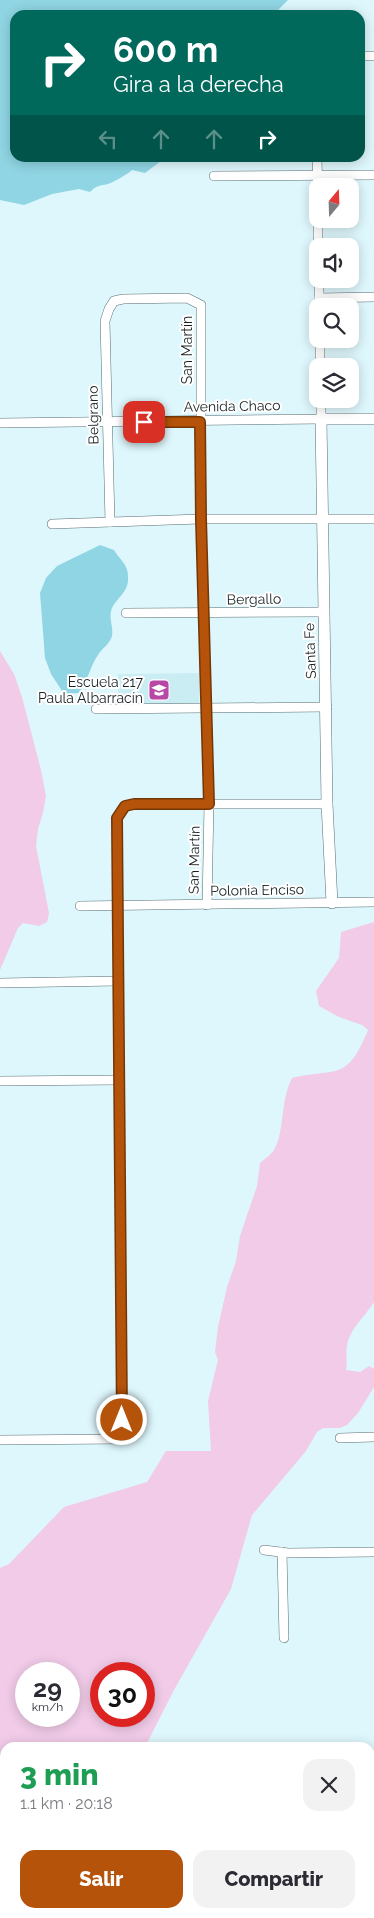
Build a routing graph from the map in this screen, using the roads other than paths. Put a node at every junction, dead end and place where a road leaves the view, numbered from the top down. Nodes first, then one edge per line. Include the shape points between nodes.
1 (317, 162) edge
2 (374, 175) edge
3 (214, 176) dead end
4 (317, 176) junction
5 (374, 297) edge
6 (359, 298) edge
7 (201, 305) joint
8 (321, 408) edge
9 (374, 419) edge
10 (321, 420) junction
11 (200, 422) junction
12 (0, 423) edge
13 (107, 423) junction
14 (201, 519) junction
15 (322, 519) junction
16 (374, 519) edge
17 (110, 522) junction
18 (52, 524) dead end
19 (323, 612) junction
20 (126, 613) dead end
21 (205, 614) junction
22 (326, 707) junction
23 (96, 710) dead end
24 (207, 710) junction
25 (209, 804) junction
26 (327, 804) junction
27 (374, 902) edge
28 (332, 903) junction
29 (207, 905) junction
30 (80, 906) dead end
31 (117, 907) junction
32 (118, 981) junction
33 (0, 983) edge
34 (119, 1080) junction
35 (0, 1082) edge
36 (374, 1437) edge
37 (340, 1438) dead end
38 (0, 1440) edge
39 (264, 1550) dead end
40 (282, 1552) junction
41 (374, 1552) edge
42 (284, 1638) dead end

1 - 4 street
2 - 4 street
3 - 4 street
5 - 6 street
7 - 11 street, San Martín
7 - 13 street, Belgrano via 187,298 114,301 105,321
8 - 10 street, Santa Fe
9 - 10 main road, Avenida Chaco
10 - 11 street, Avenida Chaco
10 - 15 main road, Santa Fe
11 - 13 street, Avenida Chaco
11 - 14 street, San Martín
12 - 13 street, Avenida Chaco
13 - 17 street, Belgrano
14 - 15 street
14 - 17 street
14 - 21 street, San Martín
15 - 16 street
15 - 19 main road, Santa Fe
17 - 18 street
19 - 21 street, Bergallo
19 - 22 main road, Santa Fe
20 - 21 street, Bergallo
21 - 24 street, San Martín
22 - 24 street
22 - 26 main road, Santa Fe
23 - 24 street
24 - 25 street, San Martín
25 - 26 street
25 - 29 street, San Martín
25 - 31 street via 125,806 117,818
26 - 28 main road, Santa Fe
27 - 28 street, Polonia Enciso
28 - 29 street, Polonia Enciso
29 - 31 street, Polonia Enciso
30 - 31 street, Polonia Enciso
31 - 32 street
32 - 33 street
32 - 34 street
34 - 35 street
34 - 38 street via 122,1439
36 - 37 street
39 - 40 street
40 - 41 street
40 - 42 street

